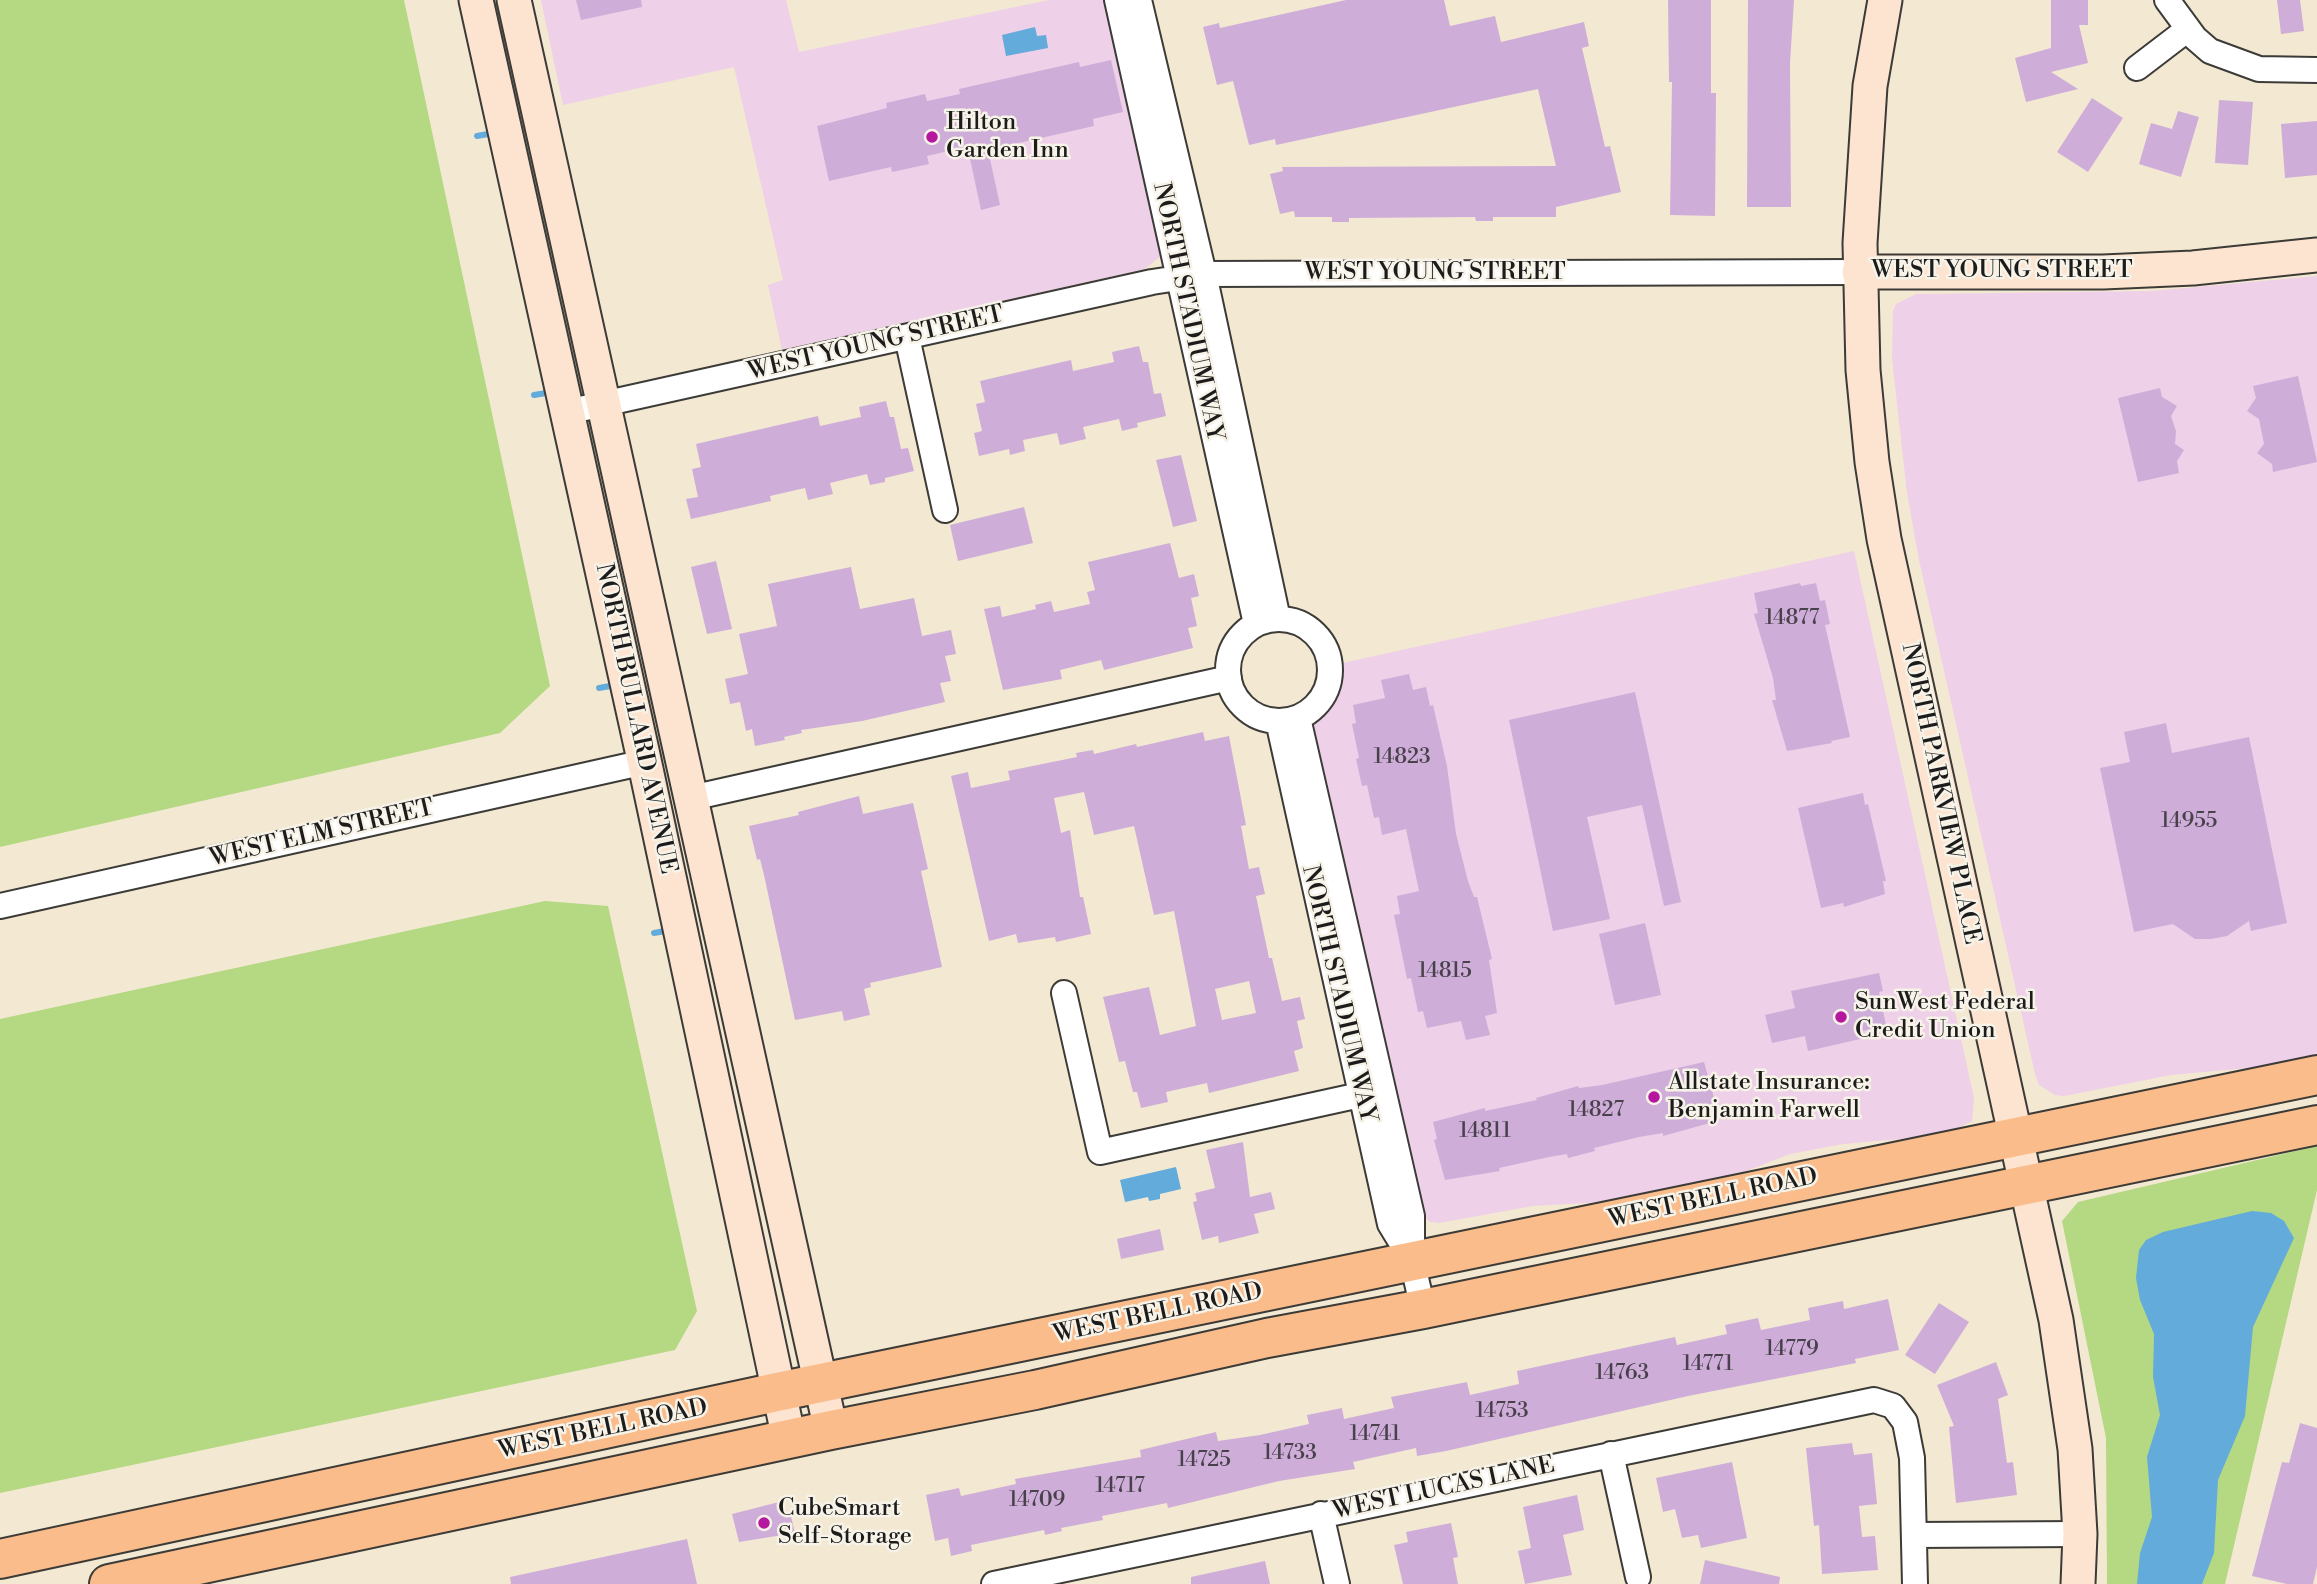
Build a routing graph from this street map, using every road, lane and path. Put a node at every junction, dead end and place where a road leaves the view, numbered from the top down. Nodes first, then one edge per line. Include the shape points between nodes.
1 (476, 0) edge
2 (514, 0) edge
3 (1117, 0) edge
4 (1139, 0) edge
5 (1885, 0) edge
6 (2167, 0) edge
7 (2188, 29) junction
8 (2137, 68) dead end
9 (2317, 70) edge
10 (2317, 255) edge
11 (1859, 272) junction
12 (1192, 276) junction
13 (907, 337) junction
14 (603, 404) junction
15 (567, 412) junction
16 (945, 510) dead end
17 (1267, 621) junction
18 (1229, 678) junction
19 (1288, 720) junction
20 (645, 762) junction
21 (691, 798) junction
22 (0, 906) edge
23 (1064, 993) dead end
24 (2317, 1074) edge
25 (1360, 1095) junction
26 (2317, 1125) edge
27 (2017, 1136) junction
28 (2026, 1186) junction
29 (1412, 1261) junction
30 (1423, 1309) junction
31 (822, 1384) junction
32 (777, 1392) junction
33 (831, 1430) junction
34 (789, 1439) junction
35 (1611, 1454) junction
36 (228, 1512) junction
37 (1321, 1514) junction
38 (2080, 1534) junction
39 (1915, 1535) junction
40 (237, 1557) junction
41 (0, 1559) edge
42 (1638, 1577) dead end
43 (109, 1584) edge
44 (994, 1584) edge
45 (1337, 1584) edge
46 (1915, 1584) edge
47 (2078, 1584) edge

1 - 15 main road, NORTH BULLARD AVENUE
2 - 14 main road, NORTH BULLARD AVENUE
3 - 12 street, NORTH STADIUM WAY
4 - 12 street, NORTH STADIUM WAY
5 - 11 main road, NORTH PARKVIEW PLACE via 1870,86
6 - 7 street
7 - 8 street
7 - 9 street via 2210,51 2250,66
10 - 11 main road, WEST YOUNG STREET via 2103,272
11 - 12 street, WEST YOUNG STREET
11 - 27 main road, NORTH PARKVIEW PLACE via 1867,412 1884,539
12 - 13 street, WEST YOUNG STREET
12 - 17 street, NORTH STADIUM WAY
13 - 14 street, WEST YOUNG STREET
13 - 16 street
14 - 15 street, WEST YOUNG STREET
14 - 21 main road, NORTH BULLARD AVENUE
15 - 20 main road, NORTH BULLARD AVENUE
17 - 18 street via 1242,634 1228,664
17 - 19 street via 1309,628 1321,639 1331,666 1326,692 1309,711
18 - 19 street via 1247,710
18 - 21 street
19 - 25 street, NORTH STADIUM WAY
19 - 29 street, NORTH STADIUM WAY via 1412,1216
20 - 22 street, WEST ELM STREET
20 - 32 main road, NORTH BULLARD AVENUE
21 - 31 main road, NORTH BULLARD AVENUE
23 - 25 street via 1100,1152
24 - 27 main road, WEST BELL ROAD
25 - 29 street, NORTH STADIUM WAY via 1390,1224
26 - 28 main road, WEST BELL ROAD
27 - 28 main road, NORTH PARKVIEW PLACE
27 - 29 main road, WEST BELL ROAD
28 - 30 main road, WEST BELL ROAD
28 - 38 main road, NORTH PARKVIEW PLACE via 2056,1320 2075,1449
29 - 30 street, NORTH STADIUM WAY
29 - 31 main road, WEST BELL ROAD
30 - 33 main road, WEST BELL ROAD
31 - 32 main road, WEST BELL ROAD
31 - 33 main road, NORTH BULLARD AVENUE
32 - 34 main road, NORTH BULLARD AVENUE
32 - 36 main road, WEST BELL ROAD
33 - 34 main road, WEST BELL ROAD
34 - 40 main road, WEST BELL ROAD
35 - 37 street, WEST LUCAS LANE
35 - 39 street, WEST LUCAS LANE via 1874,1400 1893,1406 1905,1422 1912,1458
35 - 42 street
36 - 40 main road
36 - 41 main road, WEST BELL ROAD
37 - 44 street, WEST LUCAS LANE
37 - 45 street
38 - 39 street
38 - 47 main road, NORTH PARKVIEW PLACE
39 - 46 street
40 - 43 main road, WEST BELL ROAD

